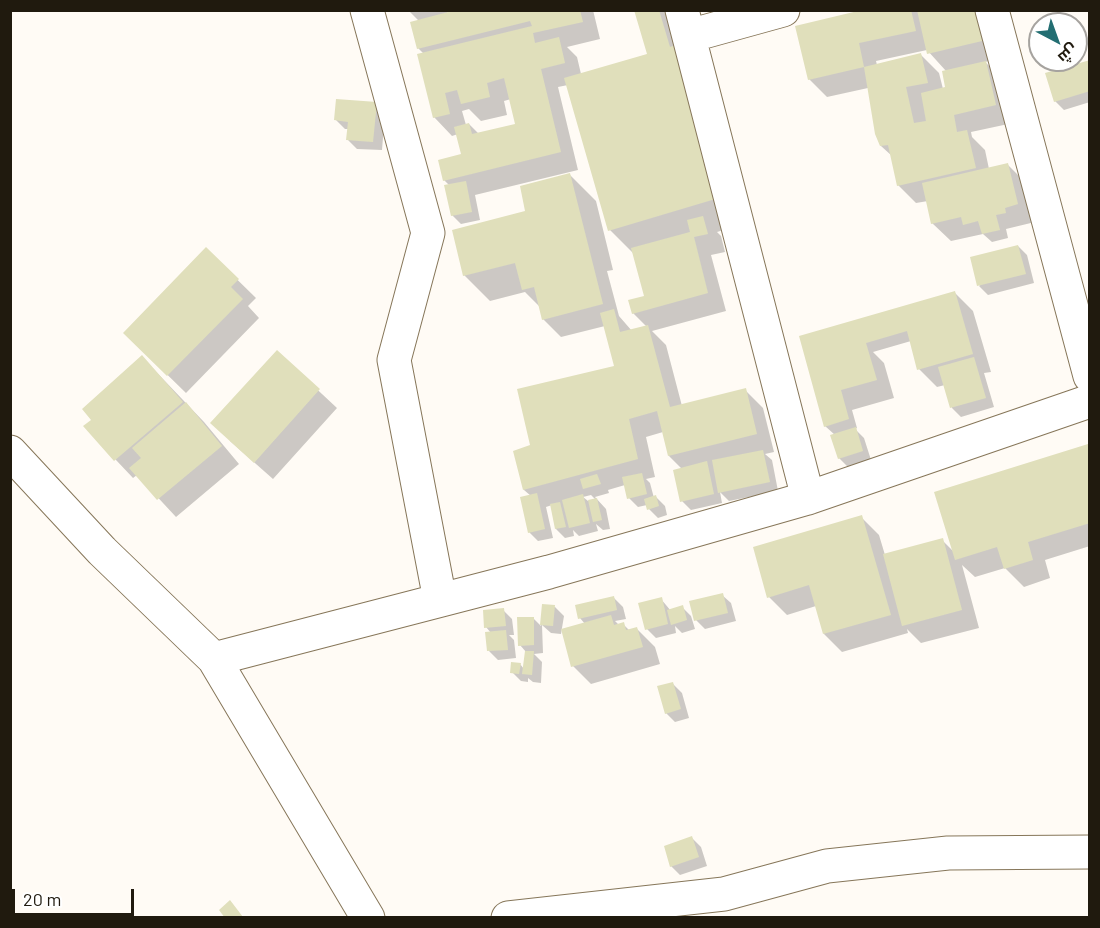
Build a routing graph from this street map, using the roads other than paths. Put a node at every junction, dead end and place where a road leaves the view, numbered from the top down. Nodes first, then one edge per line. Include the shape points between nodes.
1 (367, 10) edge
2 (783, 10) edge
3 (992, 10) edge
4 (686, 23) edge
5 (1089, 376) edge
6 (1089, 401) edge
7 (10, 452) edge
8 (808, 498) junction
9 (440, 600) junction
10 (214, 659) junction
11 (1089, 852) edge
12 (368, 918) edge
13 (508, 918) edge

1 - 9 street via 428,233 393,360
2 - 4 street
3 - 5 street
4 - 8 street
6 - 8 street
7 - 10 street via 102,551
8 - 9 street
9 - 10 street
10 - 12 street
11 - 13 street via 948,853 827,866 724,894

